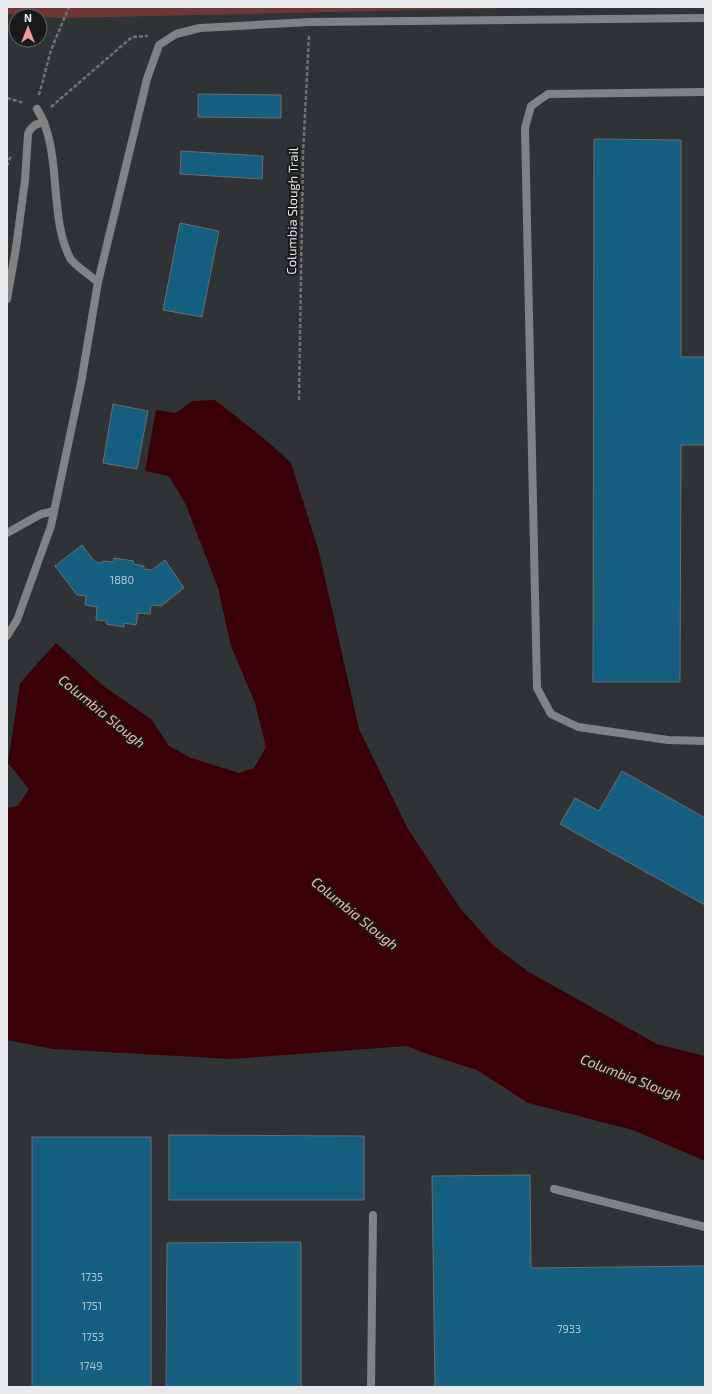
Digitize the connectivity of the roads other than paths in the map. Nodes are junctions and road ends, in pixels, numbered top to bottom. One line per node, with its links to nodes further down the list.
1 (705, 18): 5 (street)
2 (705, 92): 10 (street)
3 (37, 109): 4 (street)
4 (44, 122): 5 (street); 6 (street)
5 (98, 282): 7 (street)
6 (7, 299)
7 (54, 511): 8 (street); 9 (street)
8 (7, 533)
9 (7, 636)
10 (705, 741)
11 (554, 1189): 13 (street)
12 (373, 1215): 14 (street)
13 (705, 1226)
14 (371, 1387)

